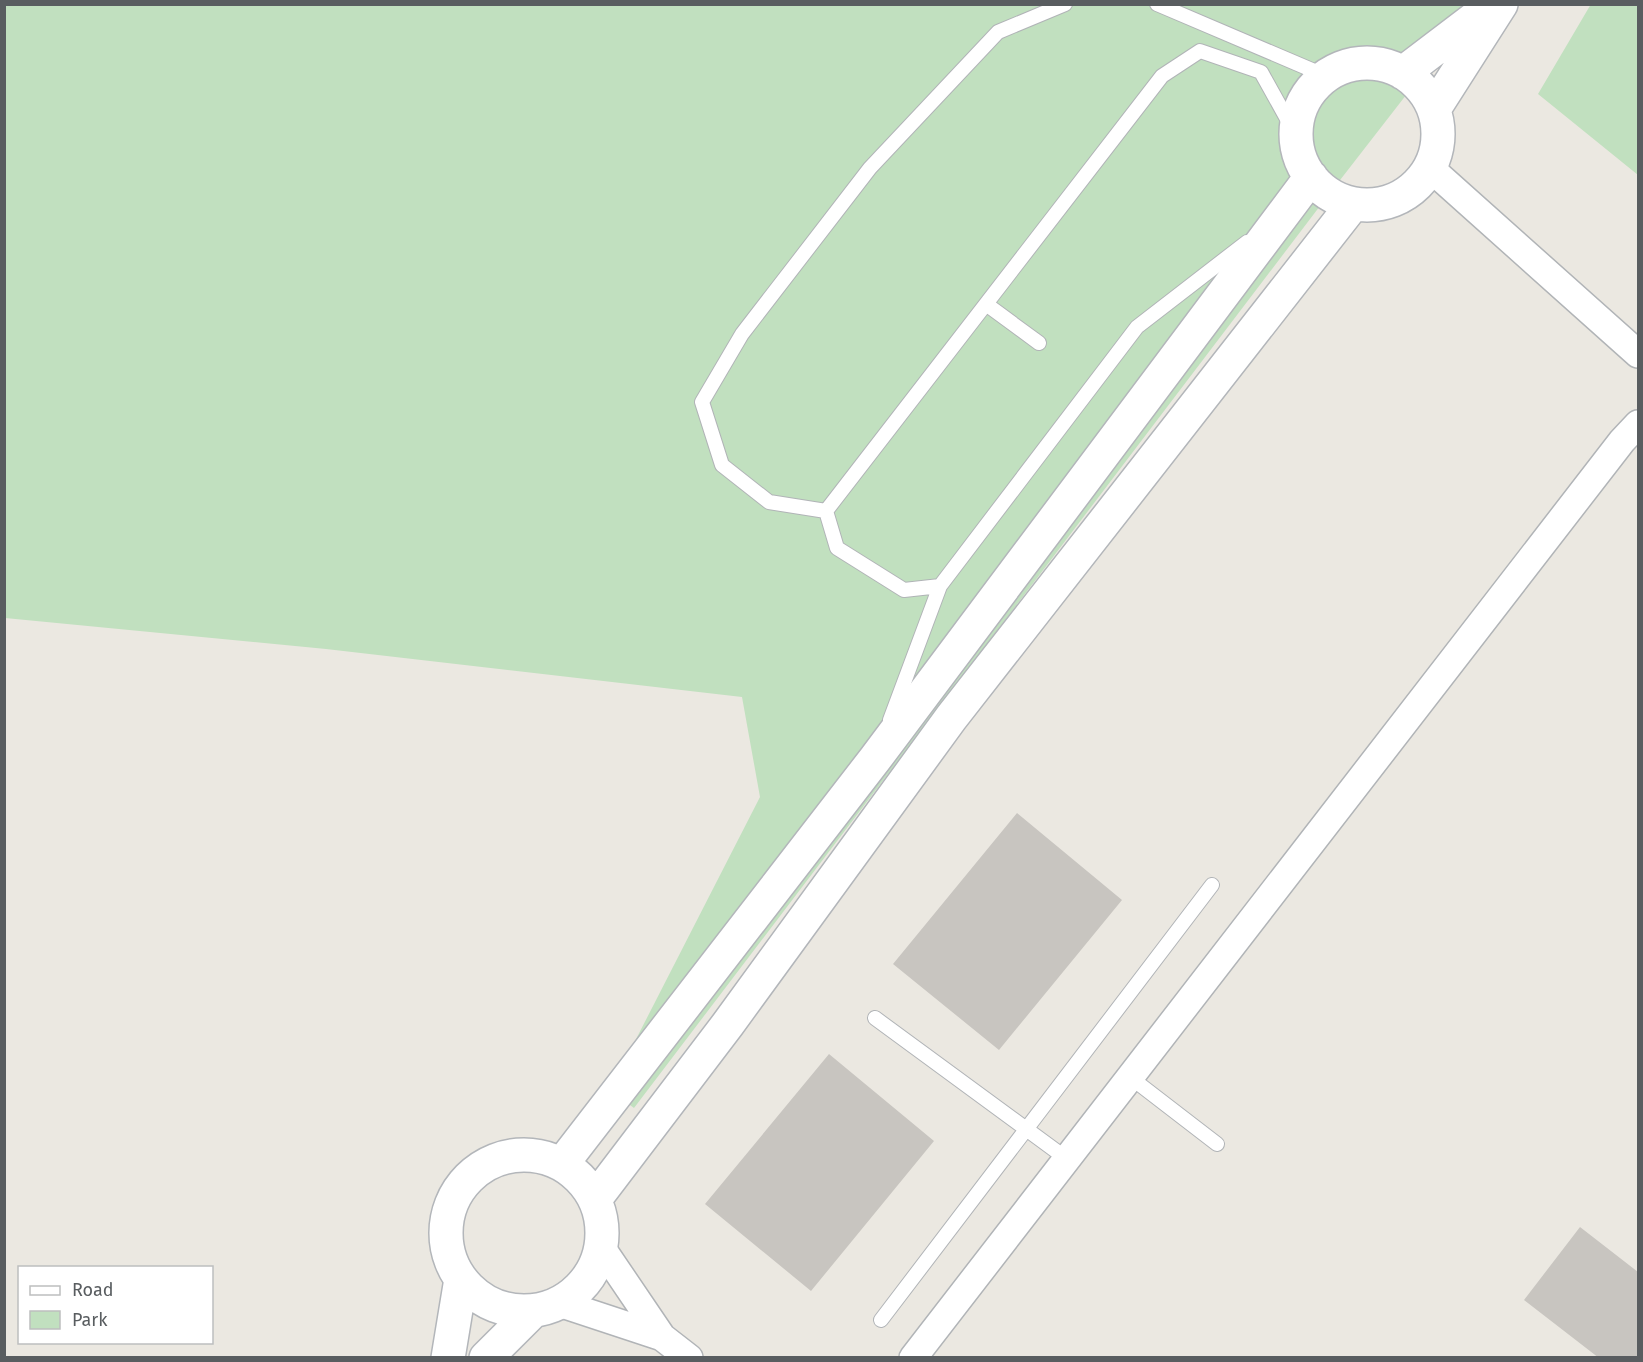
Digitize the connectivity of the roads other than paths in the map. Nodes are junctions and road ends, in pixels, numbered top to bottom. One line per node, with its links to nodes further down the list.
1 (1065, 4): 17 (lane)
2 (1157, 4): 6 (lane)
3 (1493, 4): 5 (street)
4 (1501, 4): 7 (street)
5 (1403, 73): 6 (street); 7 (street)
6 (1326, 76): 8 (street)
7 (1434, 109): 9 (street)
8 (1296, 135): 10 (street); 13 (lane)
9 (1430, 168): 11 (street); 15 (street)
10 (1311, 177): 11 (street); 12 (street)
11 (1353, 204): 27 (street)
12 (1282, 215): 18 (lane); 19 (street)
13 (986, 304): 14 (lane); 17 (lane)
14 (1039, 343)
15 (1638, 354)
16 (1638, 424): 22 (street)
17 (826, 511): 18 (lane)
18 (940, 586): 19 (lane)
19 (875, 759): 26 (street)
20 (1212, 885): 23 (lane)
21 (875, 1018): 23 (lane)
22 (1130, 1077): 24 (lane); 25 (street)
23 (1027, 1130): 25 (lane); 31 (lane)
24 (1217, 1144)
25 (1066, 1159): 36 (street)
26 (562, 1164): 27 (street); 29 (street)
27 (595, 1199): 28 (street)
28 (601, 1247): 30 (street); 32 (street)
29 (461, 1279): 30 (street); 33 (street)
30 (546, 1307): 32 (street); 34 (street)
31 (880, 1320)
32 (662, 1337): 35 (street)
33 (448, 1358)
34 (486, 1358)
35 (689, 1358)
36 (913, 1358)

